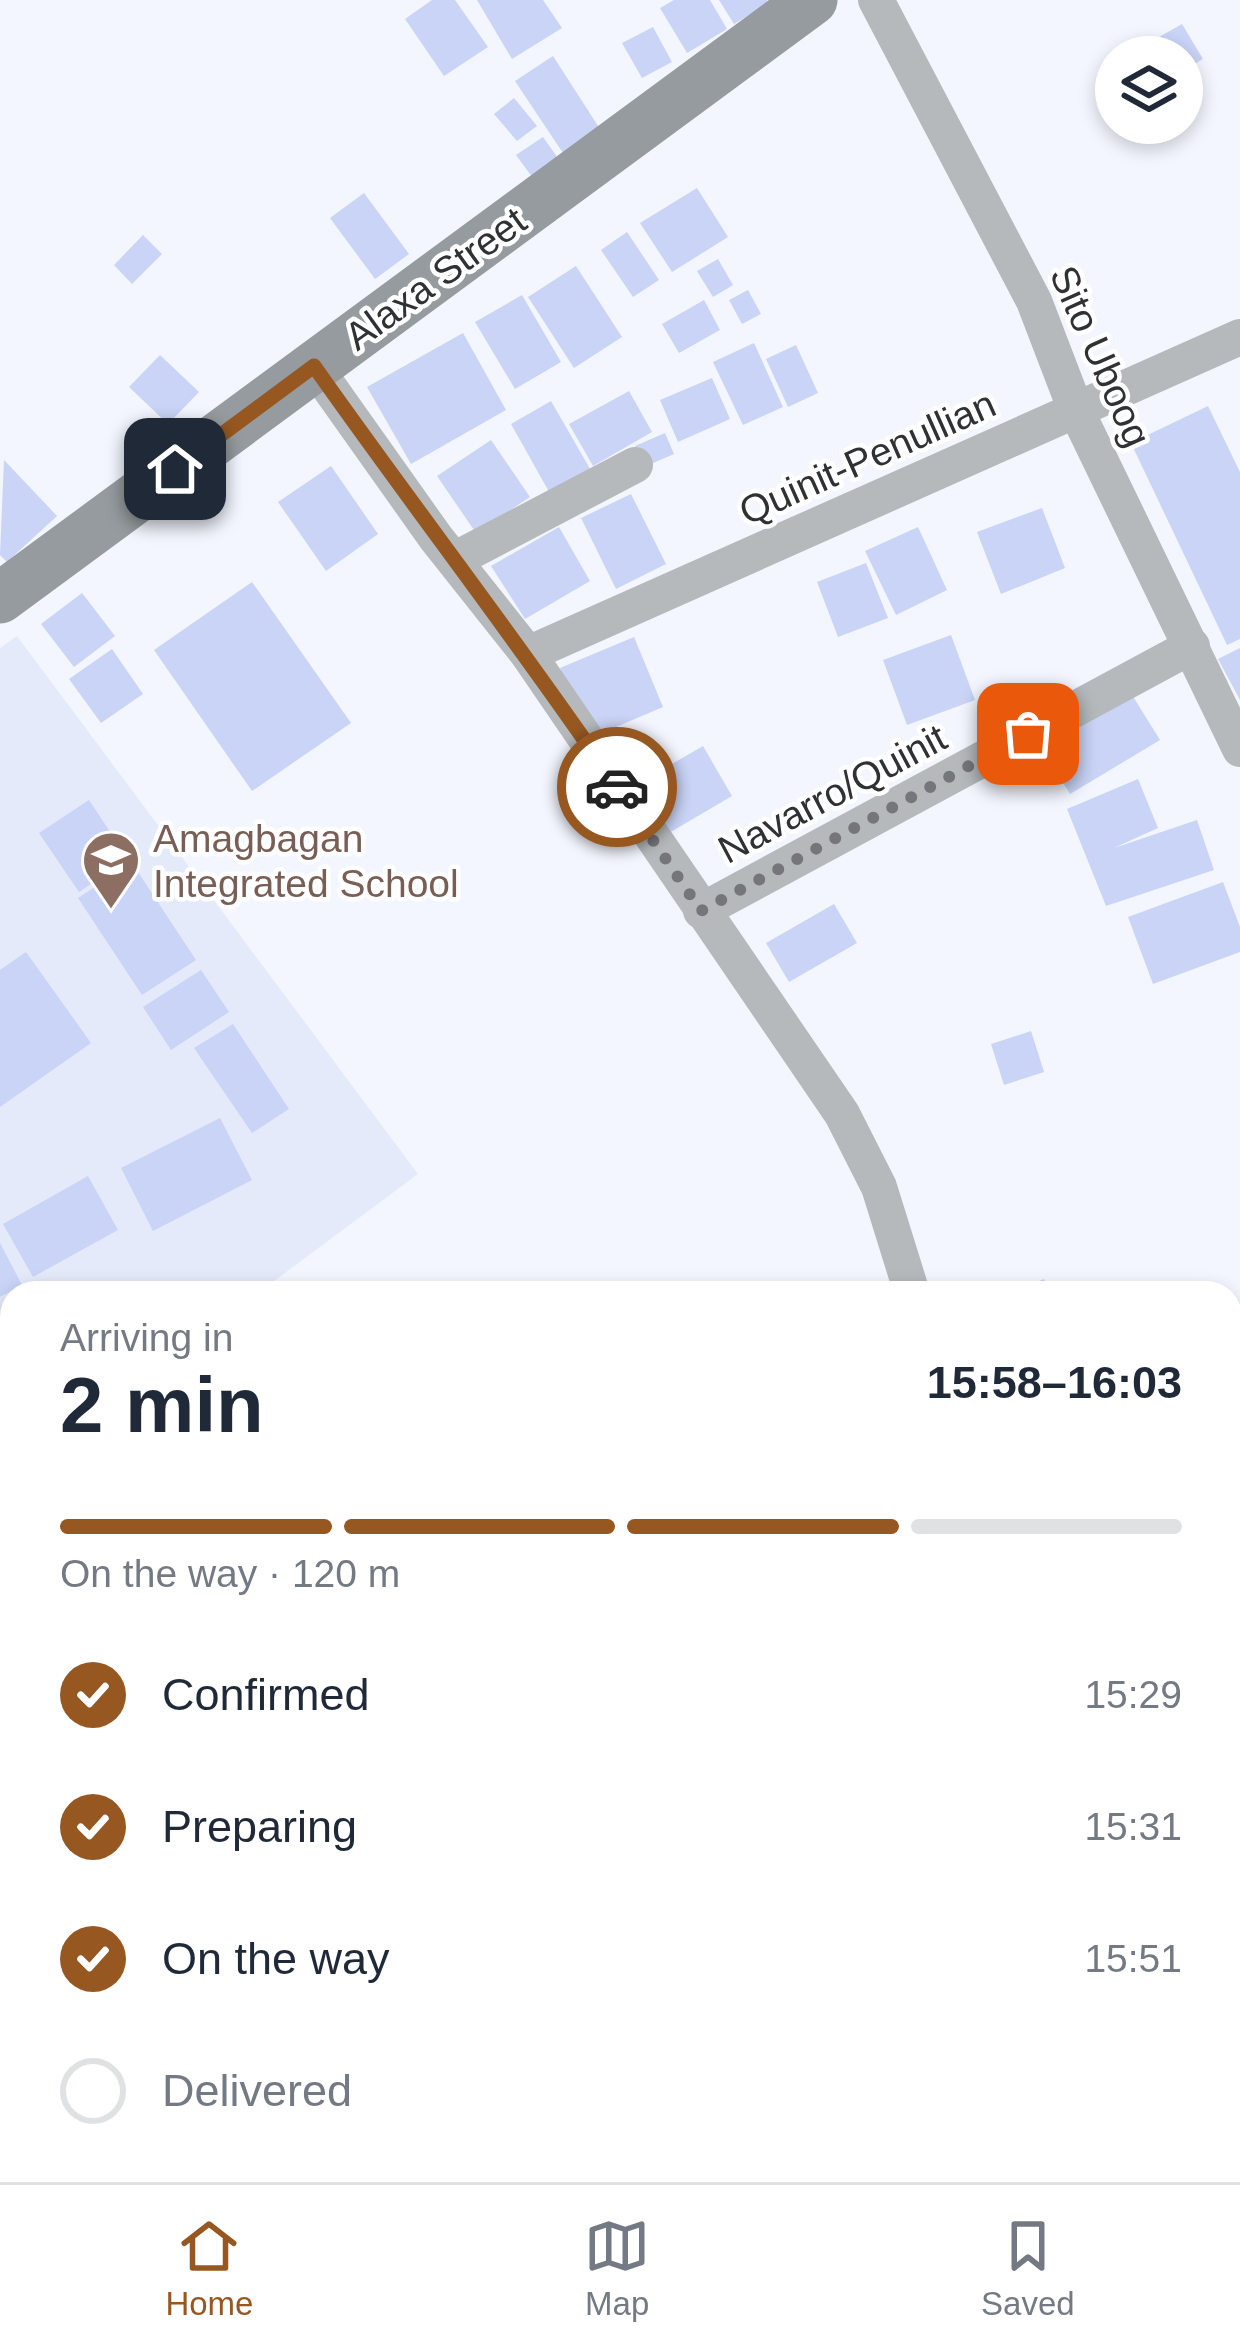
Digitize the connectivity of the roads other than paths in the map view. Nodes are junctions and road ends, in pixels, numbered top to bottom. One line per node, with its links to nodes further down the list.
1 (812, 0): 4 (street, Alaxa Street)
2 (876, 0): 5 (street, Sito Uboog)
3 (1240, 337): 5 (street, Quinit-Penullian)
4 (314, 366): 7 (street); 8 (street, Alaxa Street)
5 (1075, 409): 9 (street, Sito Uboog); 10 (street, Quinit-Penullian)
6 (635, 465): 7 (street)
7 (454, 560): 10 (street)
8 (0, 598)
9 (1192, 646): 11 (street, Sito Uboog); 12 (street, Navarro/Quinit)
10 (528, 654): 12 (street)
11 (1240, 749)
12 (701, 911): 13 (street)
13 (908, 1281)

